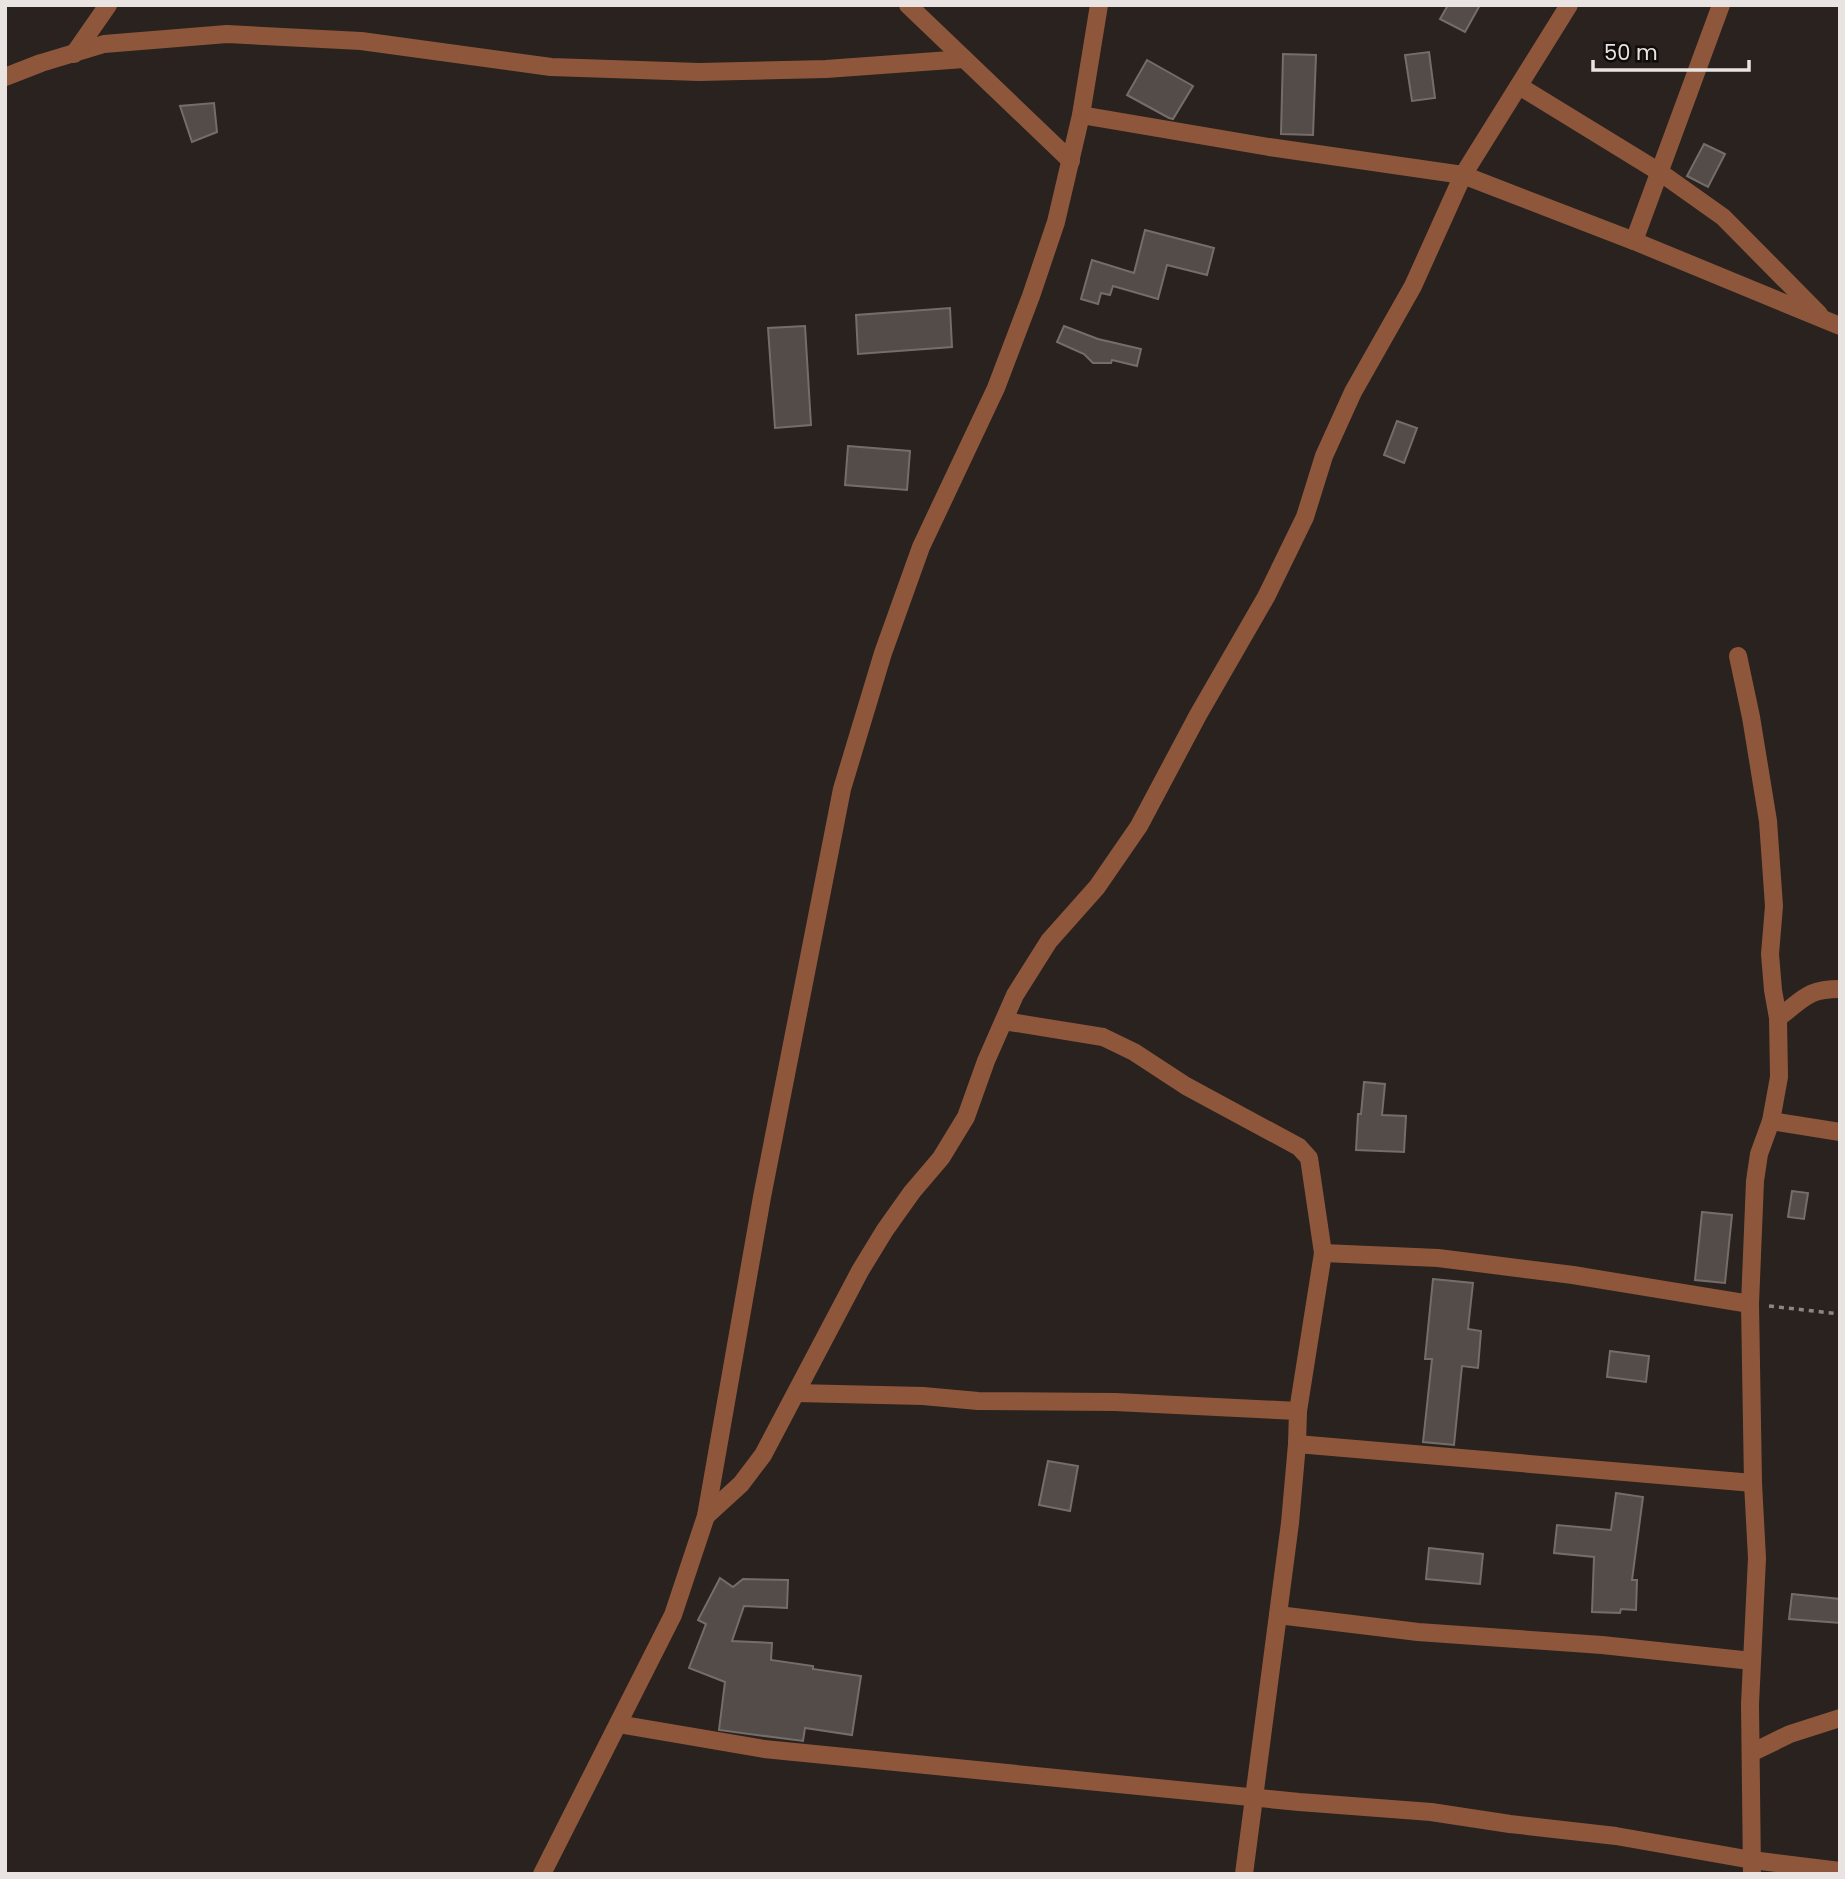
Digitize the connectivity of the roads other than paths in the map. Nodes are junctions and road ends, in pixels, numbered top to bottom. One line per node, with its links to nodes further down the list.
1 (108, 5): 6 (street)
2 (908, 5): 7 (street)
3 (1099, 5): 10 (street)
4 (1569, 5): 9 (street)
5 (1721, 5): 12 (street)
6 (74, 54): 7 (street); 8 (street)
7 (964, 59): 11 (street)
8 (5, 77)
9 (1519, 86): 12 (street); 13 (street)
10 (1081, 115): 11 (street); 13 (street)
11 (1071, 161): 28 (street)
12 (1661, 173): 14 (street); 15 (street)
13 (1463, 175): 14 (street); 19 (street)
14 (1634, 241): 15 (street)
15 (1832, 323)
16 (1738, 656): 18 (street)
17 (1840, 989): 18 (street)
18 (1778, 1017): 20 (street)
19 (1004, 1021): 22 (street); 24 (street)
20 (1771, 1121): 21 (street); 23 (street)
21 (1840, 1132)
22 (1323, 1253): 23 (street); 25 (street)
23 (1750, 1304): 27 (street)
24 (796, 1393): 25 (street); 28 (street)
25 (1298, 1411): 26 (street)
26 (1297, 1444): 27 (street); 29 (street)
27 (1754, 1483): 30 (street)
28 (706, 1516): 32 (street)
29 (1278, 1615): 30 (street); 34 (street)
30 (1752, 1661): 33 (street)
31 (1840, 1718): 33 (street)
32 (618, 1724): 34 (street); 37 (street)
33 (1751, 1753): 35 (street)
34 (1253, 1797): 35 (street); 38 (street)
35 (1752, 1867): 36 (street)
36 (1840, 1871)
37 (542, 1874)
38 (1244, 1874)

